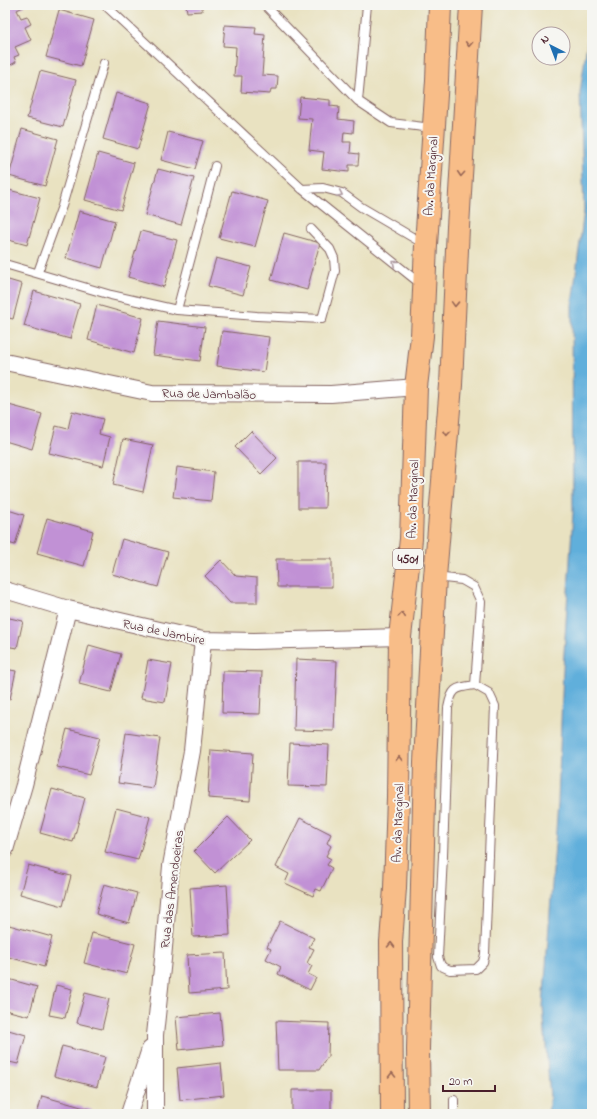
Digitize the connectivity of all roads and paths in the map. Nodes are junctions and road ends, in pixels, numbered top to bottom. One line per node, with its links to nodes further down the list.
1 (105, 5): 10 (lane)
2 (265, 5): 7 (lane)
3 (368, 5): 7 (lane)
4 (440, 5): 8 (main road, Av. da Marginal / 4501)
5 (471, 5): 19 (main road, Av. da Marginal / 4501, one-way to 19)
6 (104, 63): 14 (lane)
7 (358, 101): 8 (lane)
8 (433, 128): 12 (main road, Av. da Marginal / 4501)
9 (215, 166): 16 (lane)
10 (302, 189): 12 (lane, one-way to 12); 15 (lane, one-way to 10)
11 (311, 229): 16 (lane)
12 (426, 245): 15 (main road, Av. da Marginal / 4501)
13 (5, 264): 14 (lane)
14 (38, 272): 16 (lane)
15 (425, 288): 18 (main road, Av. da Marginal / 4501)
16 (177, 310)
17 (5, 362): 18 (street, Rua de Jambalão)
18 (416, 388): 22 (main road, Av. da Marginal / 4501, one-way to 18)
19 (435, 577): 24 (lane); 31 (main road, Av. da Marginal / 4501)
20 (5, 590): 21 (street, Rua de Jambire)
21 (68, 609): 23 (street, Rua de Jambire); 25 (street)
22 (400, 637): 23 (street, Rua de Jambire); 30 (main road, Av. da Marginal / 4501, one-way to 22)
23 (203, 640): 26 (street, Rua das Amendoeiras)
24 (476, 685): 24 (lane)
25 (5, 850)
26 (155, 1035): 28 (street); 29 (street, Rua das Amendoeiras)
27 (454, 1100): 32 (lane)
28 (129, 1114)
29 (156, 1114)
30 (392, 1114)
31 (419, 1114)
32 (454, 1114)

